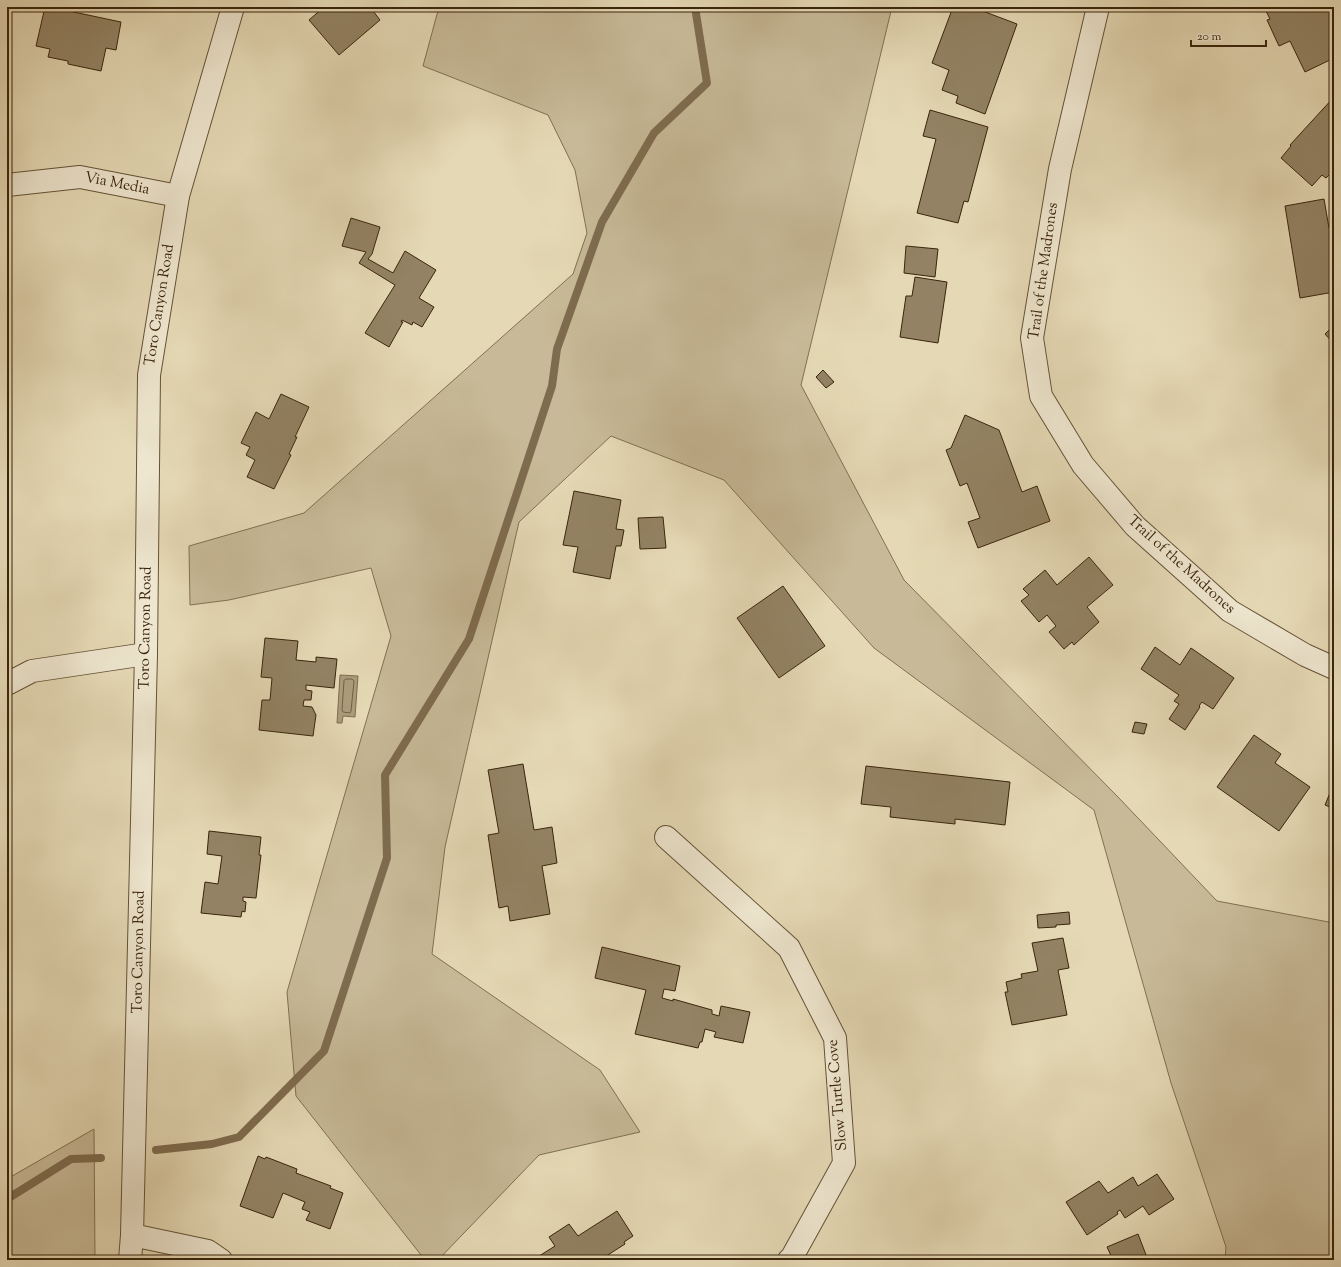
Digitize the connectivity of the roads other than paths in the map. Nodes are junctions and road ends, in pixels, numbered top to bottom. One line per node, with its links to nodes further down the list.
1 (233, 7): 4 (street, Toro Canyon Road)
2 (1098, 7): 6 (street, Trail of the Madrones)
3 (7, 185): 4 (street, Via Media)
4 (178, 196): 5 (street, Toro Canyon Road)
5 (146, 654): 7 (street); 9 (street, Toro Canyon Road)
6 (1334, 668)
7 (7, 684)
8 (666, 837): 12 (street, Slow Turtle Cove)
9 (132, 1235): 10 (street, Toro Canyon Road); 11 (street)
10 (130, 1260)
11 (221, 1260)
12 (789, 1260)

